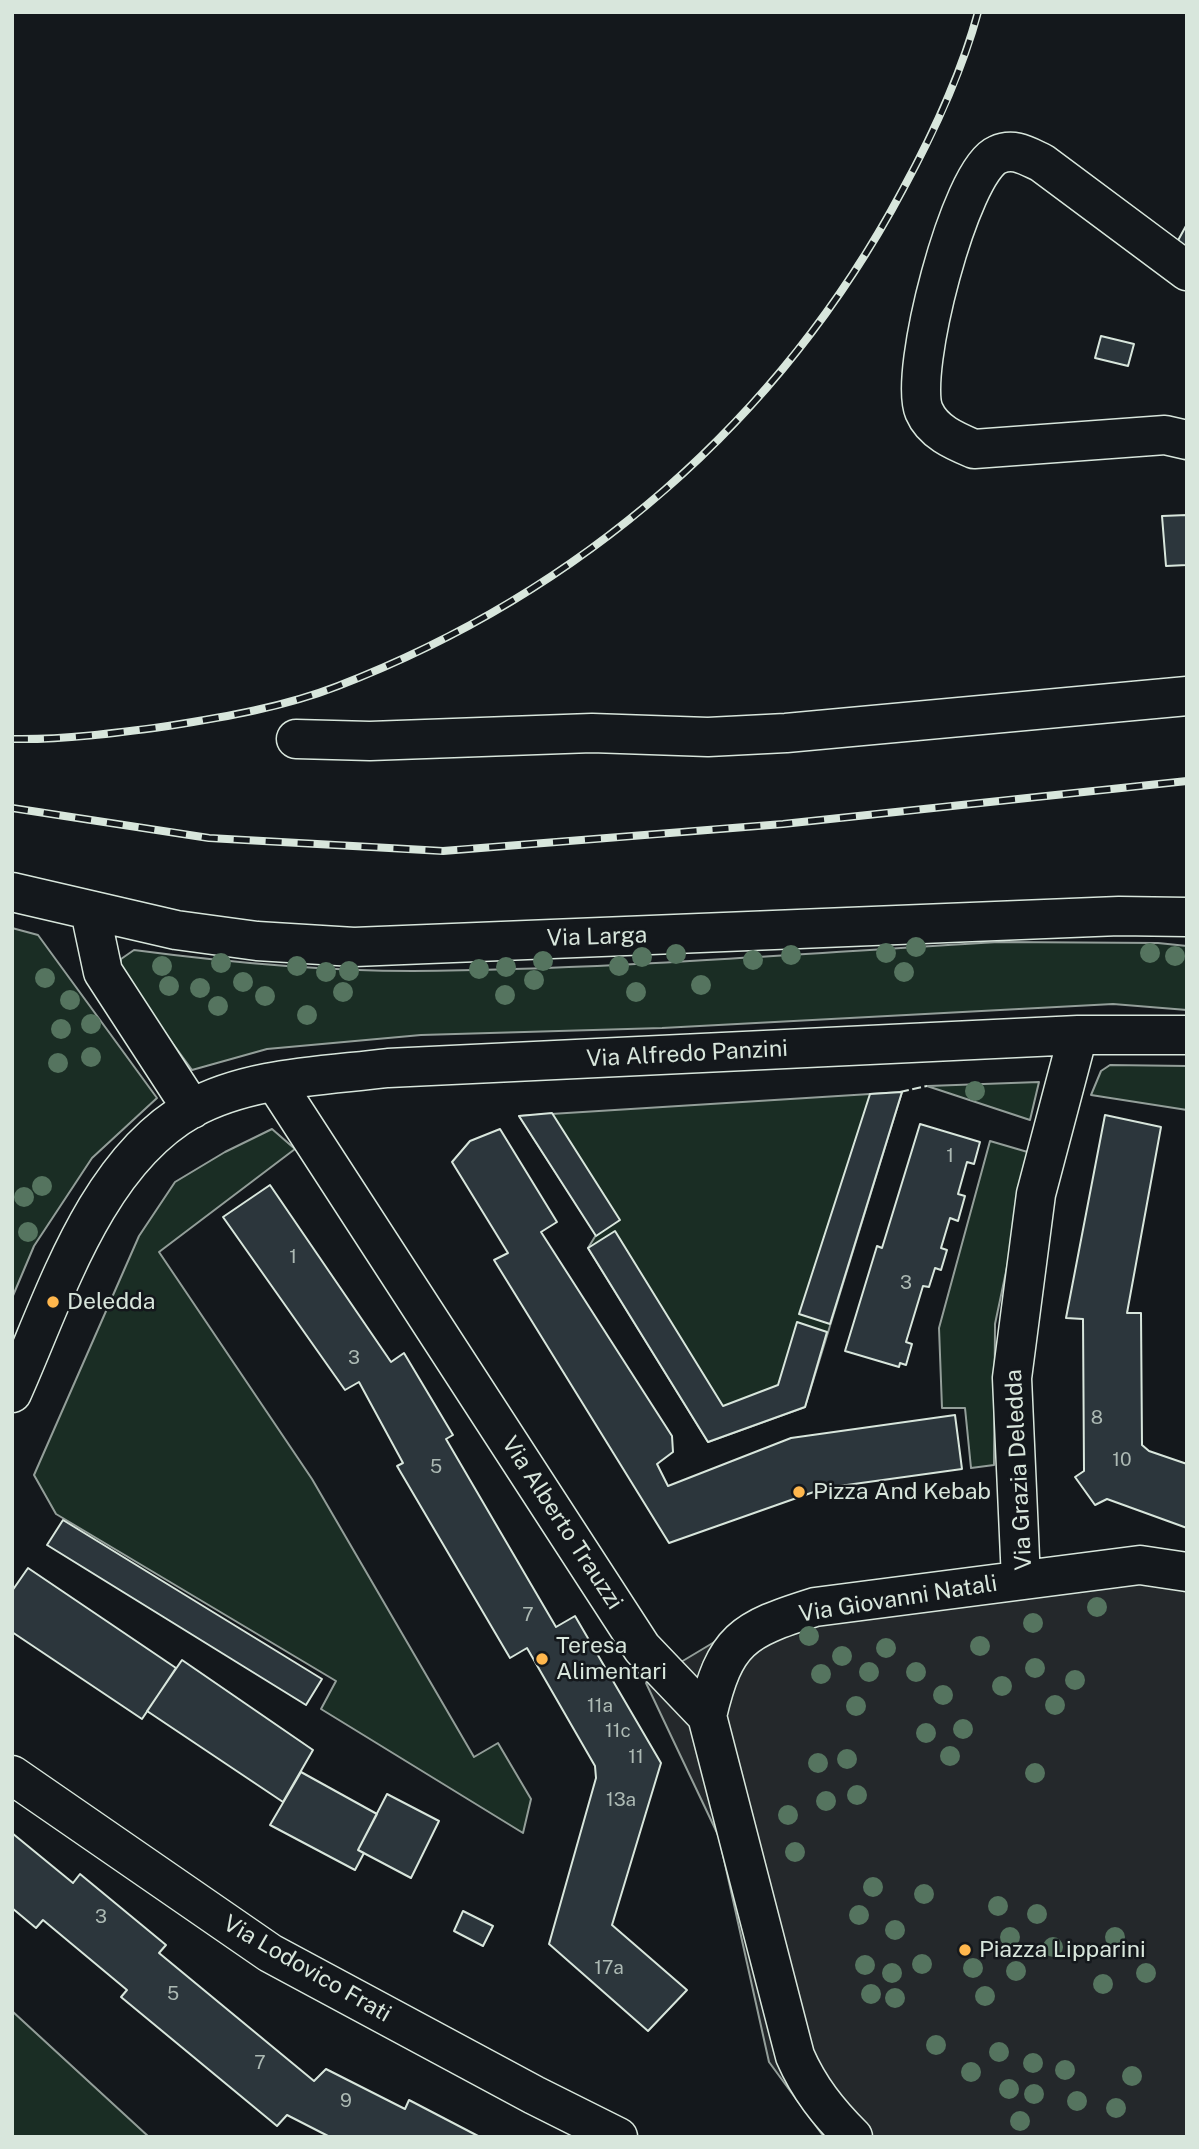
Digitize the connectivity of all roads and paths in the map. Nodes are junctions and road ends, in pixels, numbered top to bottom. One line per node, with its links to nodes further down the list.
1 (1187, 271): 2 (street)
2 (1187, 440)
3 (1187, 696): 4 (street)
4 (296, 739)
5 (12, 892): 6 (street, Via Larga)
6 (90, 911): 7 (street, Via Larga); 11 (street)
7 (1187, 917)
8 (1078, 1035): 9 (street, Via Alfredo Panzini); 10 (street, Via Alfredo Panzini); 14 (street, Via Grazia Deledda)
9 (1187, 1035)
10 (275, 1082): 11 (street, Via Alfredo Panzini); 15 (street, Via Alberto Trauzzi)
11 (192, 1109): 12 (street, Via Alfredo Panzini)
12 (12, 1393)
13 (1187, 1572): 14 (street, Via Grazia Deledda)
14 (1021, 1580): 15 (street, Via Giovanni Natali)
15 (707, 1716): 18 (street, Via Alberto Trauzzi)
16 (12, 1776): 17 (street, Via Lodovico Frati)
17 (618, 2137)
18 (853, 2137)

